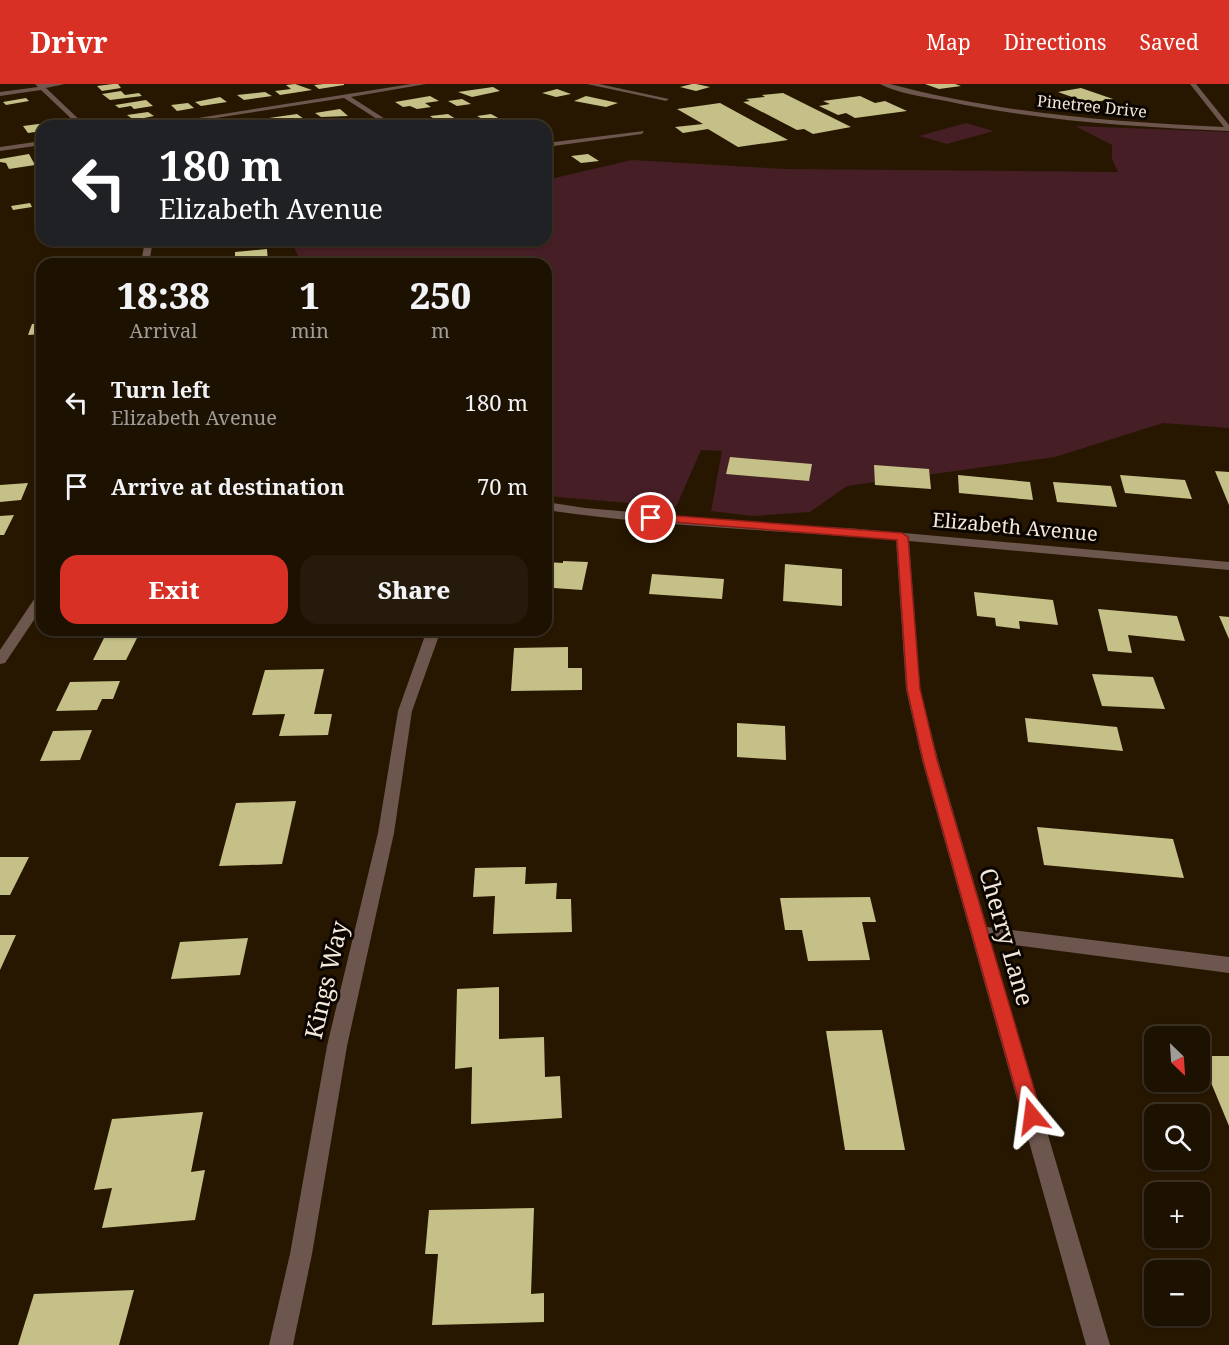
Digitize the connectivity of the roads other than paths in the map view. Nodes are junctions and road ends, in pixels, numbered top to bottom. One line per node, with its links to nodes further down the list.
1 (62, 84): 6 (street)
2 (423, 84): 8 (street)
3 (590, 84): 9 (street)
4 (883, 84): 13 (street, Pinetree Drive)
5 (1193, 84): 13 (street)
6 (41, 86): 7 (street); 10 (street)
7 (0, 94)
8 (345, 96): 11 (street); 12 (street)
9 (666, 99)
10 (77, 120)
11 (191, 120)
12 (383, 120)
13 (1229, 129)
14 (642, 132): 16 (street)
15 (36, 143): 17 (street)
16 (552, 145)
17 (0, 149)
18 (552, 507): 19 (street, Elizabeth Avenue)
19 (902, 537): 20 (street, Elizabeth Avenue); 24 (street, Cherry Lane)
20 (1229, 566)
21 (36, 607): 23 (street)
22 (432, 636): 26 (street, Kings Way)
23 (0, 660)
24 (980, 933): 25 (street); 27 (street, Cherry Lane)
25 (1229, 965)
26 (281, 1345)
27 (1098, 1345)

